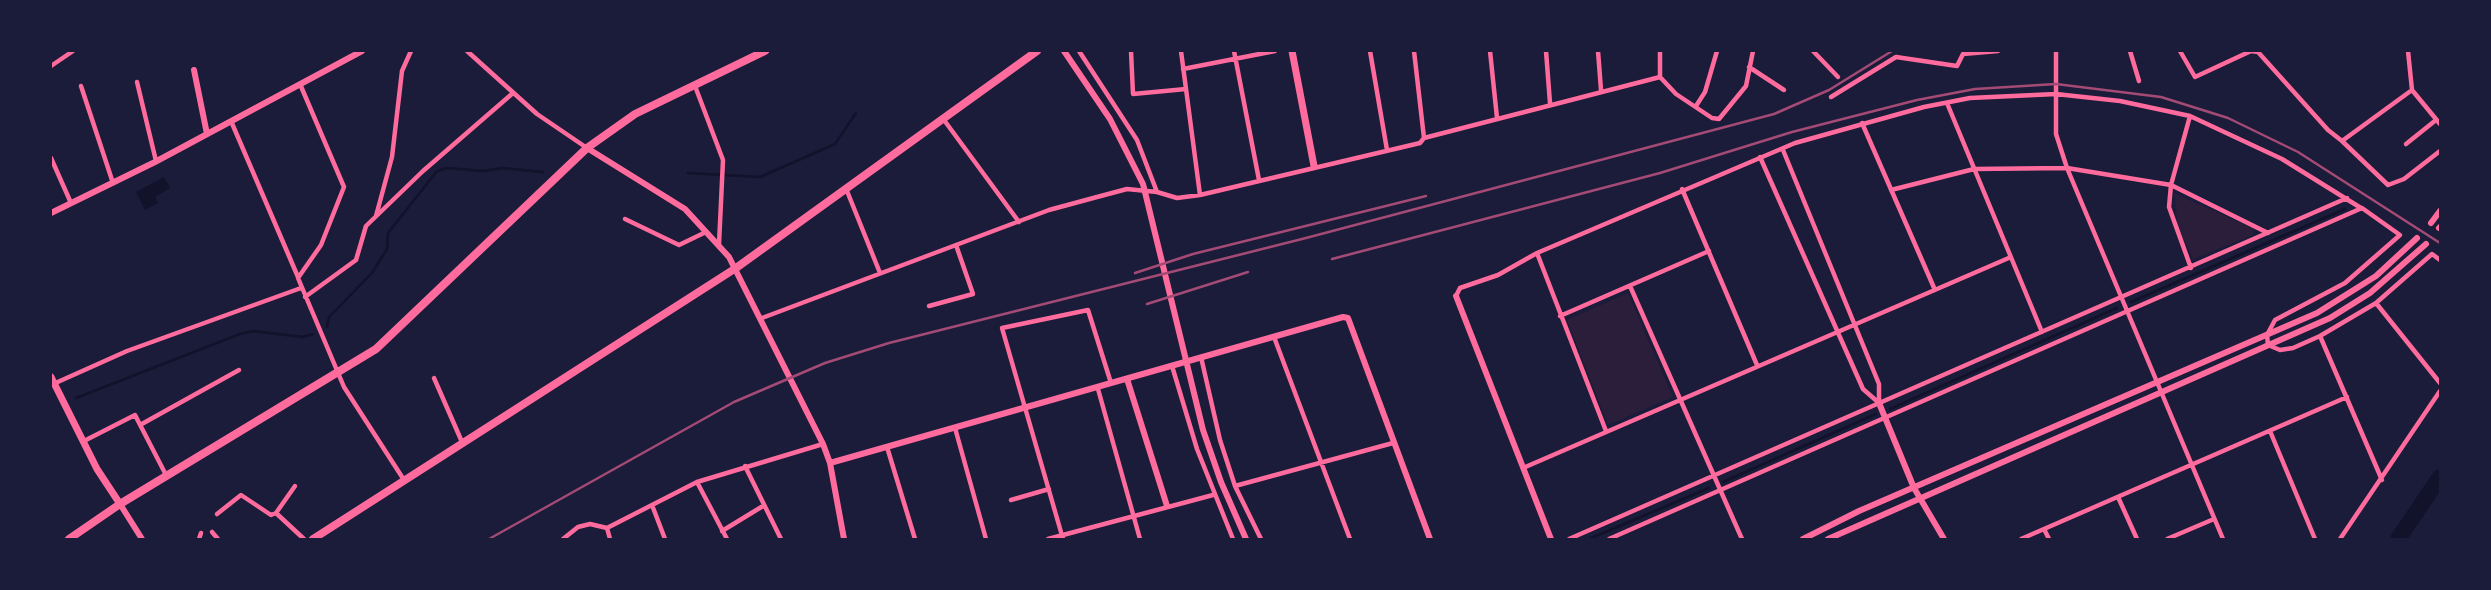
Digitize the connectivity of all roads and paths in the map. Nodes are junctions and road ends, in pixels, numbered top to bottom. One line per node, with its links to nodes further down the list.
1 (73, 51): 29 (street)
2 (362, 51): 37 (street)
3 (411, 51): 83 (street)
4 (467, 51): 44 (street)
5 (765, 51): 39 (highway)
6 (1037, 51): 52 (highway)
7 (1064, 51): 197 (street)
8 (1079, 51): 76 (street)
9 (1131, 51): 40 (street)
10 (1181, 51): 31 (street)
11 (1234, 51): 28 (street)
12 (1275, 51): 28 (street)
13 (1292, 51): 67 (main road)
14 (1370, 51): 62 (street)
15 (1414, 51): 57 (street)
16 (1490, 51): 51 (street)
17 (1546, 51): 47 (street)
18 (1598, 51): 41 (street)
19 (1660, 51): 33 (street)
20 (1717, 51): 49 (street)
21 (1754, 51): 30 (street)
22 (1813, 51): 34 (street)
23 (1998, 51): 46 (street)
24 (2056, 51): 45 (street)
25 (2130, 51): 36 (street)
26 (2180, 51): 58 (street)
27 (2408, 51): 43 (street)
28 (1235, 59): 31 (street); 70 (street)
29 (51, 65)
30 (1749, 67): 42 (street); 49 (street)
31 (1183, 69): 40 (street)
32 (194, 70): 56 (street)
33 (1660, 77): 41 (street); 49 (street)
34 (1838, 77)
35 (137, 82): 66 (street)
36 (2138, 82)
37 (300, 84): 53 (street); 100 (street)
38 (81, 86): 71 (street)
39 (694, 86): 60 (highway); 90 (street)
40 (1186, 89): 77 (street)
41 (1601, 90): 47 (street)
42 (1784, 90)
43 (2412, 90): 54 (street); 58 (street)
44 (513, 93): 60 (street); 83 (street)
45 (2056, 94): 48 (street); 50 (street); 68 (street)
46 (1831, 97)
47 (1550, 103): 51 (street)
48 (1947, 103): 55 (street); 69 (street)
49 (1696, 106)
50 (2190, 116): 72 (street); 78 (street)
51 (1497, 118): 57 (street)
52 (944, 120): 75 (highway); 85 (street)
53 (231, 121): 56 (street); 100 (street)
54 (2438, 122): 59 (street)
55 (1862, 123): 61 (street); 74 (street)
56 (207, 134): 66 (street)
57 (1424, 138): 62 (street)
58 (2342, 141): 63 (street)
59 (2406, 144)
60 (587, 148): 87 (street); 123 (highway)
61 (1783, 149): 64 (street); 112 (street)
62 (1387, 150): 67 (street)
63 (2440, 151)
64 (1760, 157): 73 (street); 114 (street)
65 (51, 158): 79 (street)
66 (156, 161): 71 (street)
67 (1314, 166): 70 (street)
68 (2067, 168): 69 (street); 72 (street); 105 (street)
69 (1974, 169): 74 (street); 95 (street)
70 (1259, 180): 77 (street)
71 (113, 183): 79 (street)
72 (2171, 186): 88 (street); 98 (street)
73 (1682, 189): 93 (street); 94 (street)
74 (1891, 190): 103 (street)
75 (847, 191): 97 (highway); 99 (street)
76 (1157, 192): 77 (street); 85 (street)
77 (1200, 195)
78 (2347, 198): 80 (street); 88 (street)
79 (71, 203): 82 (street)
80 (2362, 208): 109 (street); 115 (street)
81 (2440, 211): 86 (street)
82 (51, 213)
83 (376, 217): 106 (street)
84 (625, 219): 87 (street)
85 (1019, 222): 92 (street)
86 (2431, 223)
87 (707, 231): 90 (street)
88 (2269, 233): 98 (street)
89 (2417, 238): 115 (street)
90 (719, 244): 97 (street)
91 (2426, 244): 118 (street)
92 (956, 245): 99 (street); 108 (street)
93 (1709, 251): 101 (street); 120 (street)
94 (1537, 253): 104 (street); 110 (street)
95 (2011, 257): 103 (street); 113 (street)
96 (2440, 260): 107 (street)
97 (736, 268): 111 (street); 143 (highway)
98 (2191, 268): 105 (street)
99 (880, 273): 111 (street)
100 (298, 278): 102 (street)
101 (1630, 286): 110 (street); 134 (street)
102 (301, 288): 106 (street); 126 (street)
103 (1935, 290): 112 (street)
104 (1456, 296): 151 (street)
105 (2121, 297): 109 (street); 113 (street)
106 (305, 298): 123 (street)
107 (2376, 303): 117 (street); 128 (street)
108 (929, 306)
109 (2127, 311): 129 (street); 137 (street)
110 (1560, 316): 140 (street)
111 (762, 318): 145 (street)
112 (1856, 325): 114 (street); 135 (street)
113 (2042, 332): 135 (street)
114 (1837, 333): 120 (street); 135 (street)
115 (2267, 335): 118 (street); 129 (street)
116 (1274, 336): 119 (street); 144 (street); 148 (street)
117 (2320, 336): 118 (street); 133 (street)
118 (2268, 345): 132 (street)
119 (1201, 356): 121 (street); 158 (street)
120 (1757, 365): 134 (street)
121 (1172, 366): 125 (street); 162 (street)
122 (239, 370): 138 (street)
123 (339, 372): 152 (highway); 154 (street)
124 (434, 378): 143 (street)
125 (1127, 379): 127 (street); 169 (street)
126 (52, 382): 142 (main road)
127 (1111, 383): 130 (street); 136 (street)
128 (2440, 383)
129 (2157, 384): 132 (street); 159 (street)
130 (1098, 389): 136 (street); 172 (street)
131 (2440, 391): 155 (street)
132 (2161, 393): 150 (street); 164 (street)
133 (2347, 397): 141 (street); 155 (street)
134 (1680, 399): 140 (street); 153 (street)
135 (1879, 403): 137 (street); 153 (street)
136 (1026, 407): 139 (street); 160 (street)
137 (1885, 418): 159 (street); 161 (street)
138 (139, 425): 142 (street); 152 (street)
139 (955, 428): 146 (street); 193 (street)
140 (1606, 431): 151 (street)
141 (2270, 431): 150 (street); 213 (street)
142 (83, 441): 166 (main road)
143 (462, 443): 154 (highway)
144 (1393, 443): 148 (street); 200 (street)
145 (823, 444): 147 (street); 149 (street)
146 (887, 447): 147 (street); 192 (street)
147 (830, 463): 191 (street)
148 (1321, 463): 158 (street); 199 (street)
149 (745, 466): 156 (street); 168 (street)
150 (2192, 466): 163 (street); 173 (street)
151 (1522, 469): 201 (street)
152 (167, 477): 166 (highway)
153 (1714, 477): 161 (street); 202 (street)
154 (405, 481): 185 (highway)
155 (2382, 481): 176 (street)
156 (697, 482): 167 (street); 177 (street)
157 (295, 486): 170 (street)
158 (1235, 486): 198 (street)
159 (1914, 488): 164 (street); 205 (street)
160 (1049, 489): 165 (street); 179 (street)
161 (1721, 492): 203 (street); 204 (street)
162 (1213, 495): 169 (street); 196 (street)
163 (2118, 497): 175 (street); 210 (street)
164 (1920, 499): 206 (street); 207 (street)
165 (1010, 500)
166 (120, 504): 181 (highway); 182 (street)
167 (652, 505): 174 (street); 188 (street)
168 (763, 506): 177 (street); 180 (street)
169 (1167, 506): 172 (street)
170 (276, 513): 171 (street); 184 (street)
171 (217, 514)
172 (1133, 515): 179 (street); 195 (street)
173 (2214, 519): 211 (street); 212 (street)
174 (607, 528): 186 (street); 187 (street)
175 (2044, 529): 208 (street); 209 (street)
176 (2347, 530): 214 (street); 215 (street)
177 (722, 531): 189 (street)
178 (212, 532): 183 (street)
179 (1062, 537): 194 (street)
180 (780, 538): 190 (street)
181 (69, 539)
182 (142, 539)
183 (218, 539)
184 (304, 539)
185 (313, 539)
186 (563, 539)
187 (610, 539)
188 (665, 539)
189 (727, 539)
190 (773, 539)
191 (844, 539)
192 (915, 539)
193 (986, 539)
194 (1048, 539)
195 (1140, 539)
196 (1233, 539)
197 (1246, 539)
198 (1261, 539)
199 (1350, 539)
200 (1430, 539)
201 (1551, 539)
202 (1569, 539)
203 (1609, 539)
204 (1742, 539)
205 (1802, 539)
206 (1828, 539)
207 (1944, 539)
208 (2021, 539)
209 (2049, 539)
210 (2137, 539)
211 (2167, 539)
212 (2223, 539)
213 (2315, 539)
214 (2340, 539)
215 (2349, 539)

